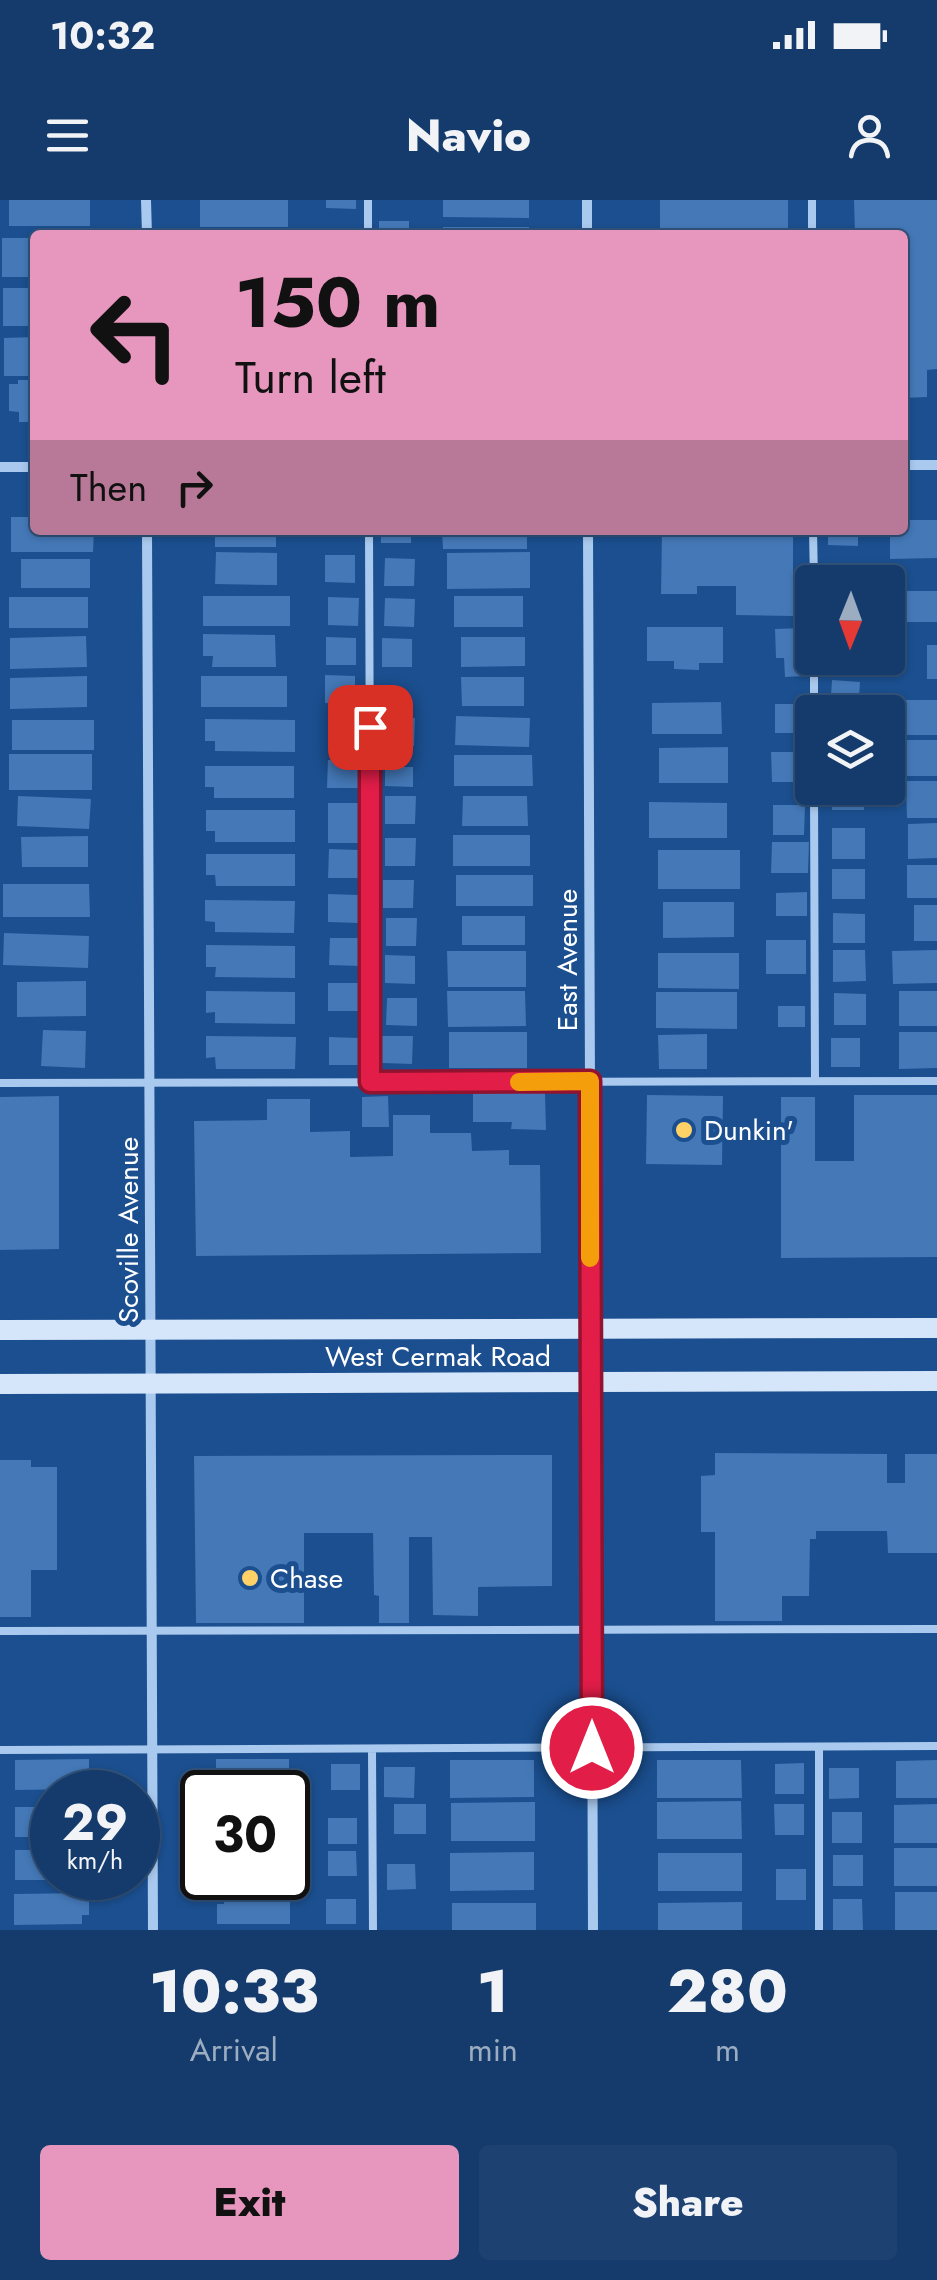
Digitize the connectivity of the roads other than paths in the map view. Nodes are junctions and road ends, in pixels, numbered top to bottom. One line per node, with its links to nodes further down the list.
1 (146, 200): 5 (street)
2 (368, 200): 6 (lane)
3 (586, 200): 7 (street)
4 (812, 200): 8 (lane)
5 (146, 230)
6 (368, 230)
7 (587, 230)
8 (812, 230)
9 (908, 465): 10 (street)
10 (937, 465)
11 (0, 467): 12 (street)
12 (30, 467)
13 (148, 535): 22 (street, Scoville Avenue)
14 (369, 535): 23 (lane)
15 (588, 535): 19 (street, East Avenue)
16 (814, 535): 17 (lane)
17 (814, 565)
18 (814, 805): 20 (lane)
19 (590, 1081): 20 (lane); 23 (lane); 26 (street, East Avenue)
20 (815, 1081): 21 (lane)
21 (937, 1081)
22 (150, 1082): 23 (lane); 24 (lane); 28 (street, Scoville Avenue)
23 (370, 1082)
24 (0, 1083)
25 (937, 1328): 26 (main road, West Cermak Road)
26 (590, 1329): 28 (main road, West Cermak Road); 30 (street, East Avenue)
27 (0, 1330): 28 (main road, West Cermak Road)
28 (151, 1330): 32 (street, Scoville Avenue)
29 (937, 1381): 30 (main road, West Cermak Road)
30 (591, 1383): 32 (main road, West Cermak Road); 36 (street, East Avenue)
31 (0, 1384): 32 (main road, West Cermak Road)
32 (151, 1384): 34 (street, Scoville Avenue)
33 (937, 1629): 36 (lane)
34 (152, 1630): 35 (lane); 36 (lane); 40 (street, Scoville Avenue)
35 (0, 1631)
36 (592, 1631): 39 (street, East Avenue)
37 (937, 1746): 38 (lane)
38 (819, 1747): 39 (lane); 46 (lane)
39 (592, 1748): 42 (lane); 45 (street, East Avenue)
40 (152, 1749): 41 (lane); 42 (lane); 43 (street, Scoville Avenue)
41 (0, 1750)
42 (372, 1750): 44 (lane)
43 (153, 1930)
44 (372, 1930)
45 (594, 1930)
46 (819, 1930)

